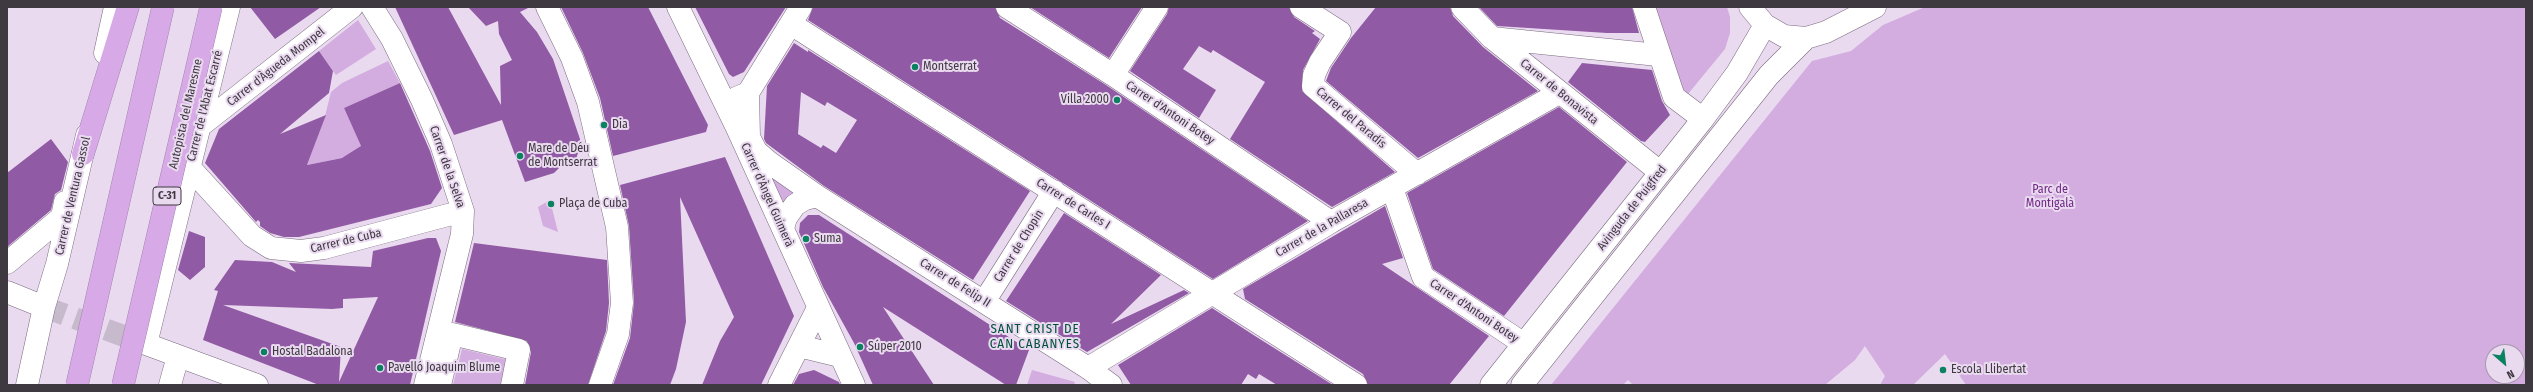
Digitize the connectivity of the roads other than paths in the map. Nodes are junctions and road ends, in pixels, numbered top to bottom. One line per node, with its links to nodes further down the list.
1 (115, 7): 29 (street, Carrer de Ventura Gassol)
2 (128, 7): 29 (highway)
3 (163, 7): 51 (highway, bridge)
4 (211, 7): 52 (highway, Autopista del Maresme / C-31, bridge)
5 (229, 7): 28 (street, Carrer de l'Abat Escarré)
6 (352, 7): 28 (street, Carrer d'Àgueda Mompel)
7 (372, 7): 36 (street, Carrer de la Selva)
8 (547, 7): 58 (street)
9 (678, 7): 24 (street, Carrer d'Àngel Guimerà)
10 (1007, 7): 23 (street, Carrer d'Antoni Botey)
11 (1157, 7): 23 (street)
12 (1301, 7): 32 (street, Carrer del Paradís)
13 (1462, 7): 20 (street, Carrer de Bonavista)
14 (1644, 7): 22 (street)
15 (1750, 7): 19 (street)
16 (1875, 7): 17 (street)
17 (1852, 14): 21 (street)
18 (796, 16): 25 (street); 34 (street, Carrer de Carles I)
19 (1765, 25): 21 (street); 27 (street, Avinguda de Puigfred)
20 (1492, 38): 22 (street); 26 (street, Carrer de Bonavista)
21 (1806, 38): 63 (street, Avinguda de Puigfred)
22 (1658, 55): 27 (street)
23 (1113, 75): 37 (street, Carrer d'Antoni Botey)
24 (719, 91): 25 (street); 38 (street, Carrer d'Àngel Guimerà)
25 (748, 93): 35 (street, Carrer de Felip II)
26 (1559, 93): 31 (street, Carrer de Bonavista); 32 (street, Carrer de la Pallaresa)
27 (1702, 119): 31 (street, Avinguda de Puigfred)
28 (200, 126): 30 (street, Carrer de l'Abat Escarré)
29 (78, 159): 39 (street); 43 (street, Carrer de Ventura Gassol)
30 (189, 167): 36 (street, Carrer de Cuba); 47 (street, Carrer de l'Abat Escarré)
31 (1660, 172): 45 (street, Avinguda de Puigfred)
32 (1417, 174): 33 (street, Carrer de la Pallaresa)
33 (1392, 188): 37 (street, Carrer de la Pallaresa); 45 (street, Carrer d'Antoni Botey)
34 (1054, 191): 41 (street, Carrer de Carles I); 42 (street, Carrer de Chopin)
35 (817, 196): 38 (street); 42 (street, Carrer de Felip II)
36 (463, 212): 55 (street, Carrer de la Selva)
37 (1331, 222): 41 (street, Carrer de la Pallaresa)
38 (783, 228): 44 (street, Carrer d'Àngel Guimerà)
39 (7, 263)
40 (7, 292): 43 (street)
41 (1210, 292): 49 (street, Carrer de la Pallaresa); 61 (street, Carrer de Carles I)
42 (984, 302): 49 (street, Carrer de Felip II)
43 (44, 307): 50 (street, Carrer de Ventura Gassol)
44 (818, 308): 46 (street); 48 (street, Carrer d'Àngel Guimerà)
45 (1524, 344): 62 (street, Avinguda de Puigfred)
46 (799, 346): 48 (street); 59 (street)
47 (178, 356): 53 (street); 54 (street)
48 (840, 356): 60 (street, Carrer d'Àngel Guimerà)
49 (1096, 378)
50 (27, 385)
51 (77, 385)
52 (123, 385)
53 (170, 385)
54 (257, 385)
55 (425, 385)
56 (440, 385): 57 (street)
57 (512, 385)
58 (600, 385)
59 (779, 385)
60 (854, 385)
61 (1356, 385)
62 (1492, 385)
63 (1522, 385)

